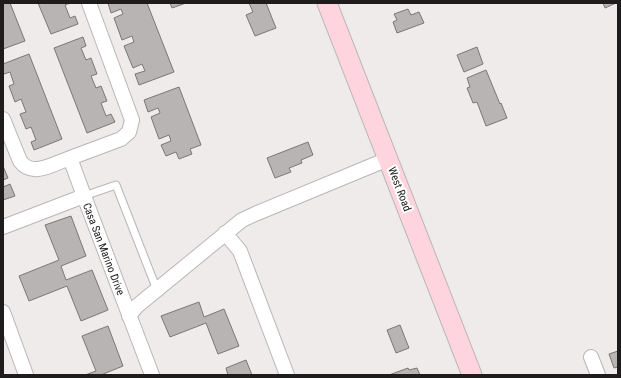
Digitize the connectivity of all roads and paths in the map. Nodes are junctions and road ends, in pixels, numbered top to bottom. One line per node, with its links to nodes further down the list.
1 (89, 3): 4 (street)
2 (328, 3): 5 (street, West Road)
3 (3, 119): 4 (street)
4 (70, 158): 6 (street)
5 (388, 159): 8 (street); 16 (street, West Road)
6 (84, 196): 7 (street, Casa San Marino Drive); 9 (lane); 11 (street, Casa San Marino Drive)
7 (3, 227)
8 (225, 233): 9 (street); 15 (street)
9 (157, 290): 11 (street)
10 (3, 312): 13 (street)
11 (129, 316): 14 (street, Casa San Marino Drive)
12 (591, 357): 17 (street)
13 (26, 375)
14 (152, 375)
15 (287, 375)
16 (472, 375)
17 (598, 375)

